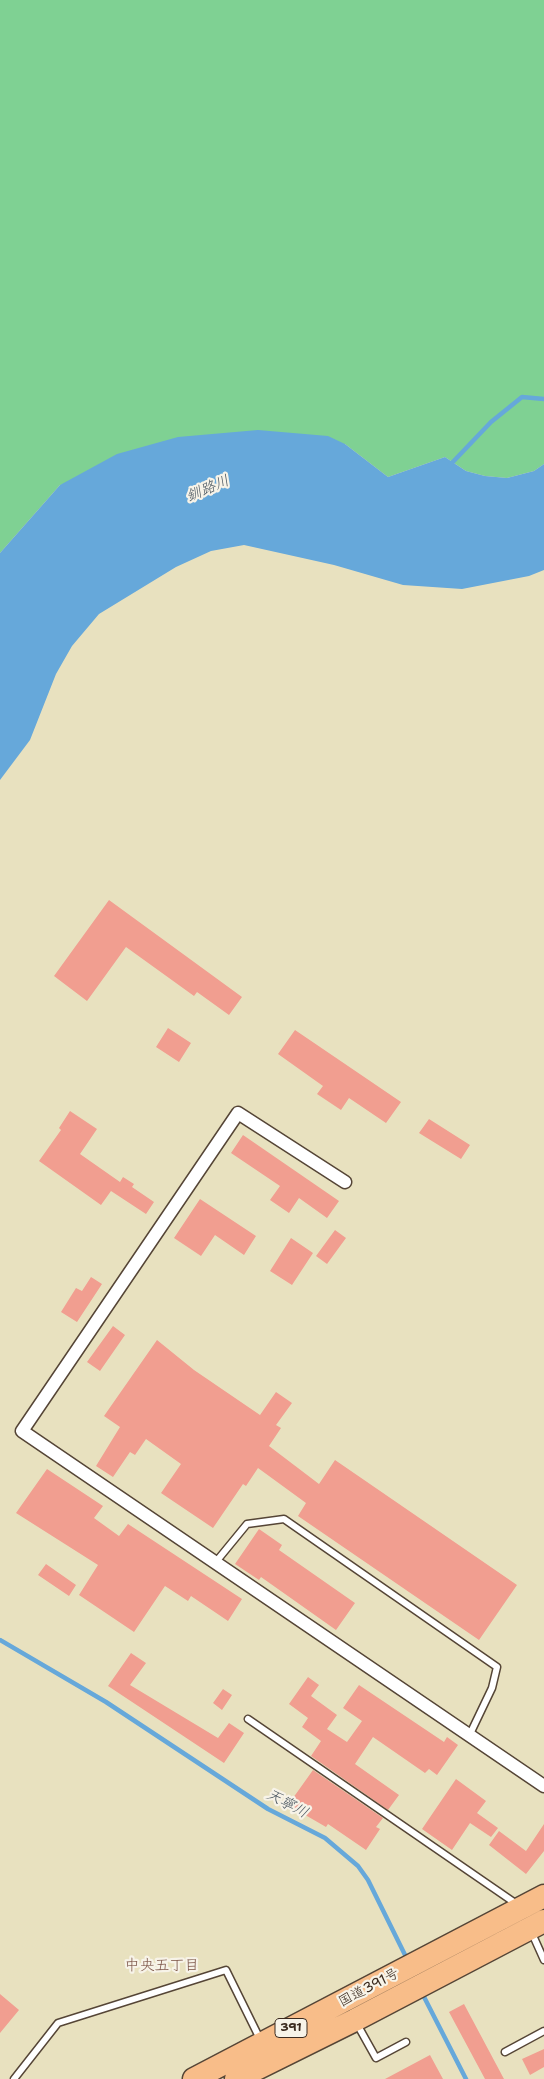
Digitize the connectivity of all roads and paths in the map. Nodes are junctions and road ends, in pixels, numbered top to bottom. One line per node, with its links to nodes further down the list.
1 (345, 1182): 2 (street)
2 (215, 1563): 4 (street); 4 (lane)
3 (248, 1719): 7 (lane)
4 (470, 1734): 5 (street)
5 (544, 1786)
6 (544, 1896): 7 (highway, 国道391号 / 391)
7 (529, 1919): 8 (lane); 9 (highway, 国道391号 / 391); 9 (highway, 国道391号 / 391)
8 (544, 1960)
9 (350, 2011): 11 (highway, 国道391号 / 391); 12 (lane); 14 (highway, 国道391号 / 391)
10 (544, 2031): 13 (lane)
11 (262, 2042): 14 (highway, 国道391号 / 391); 15 (lane)
12 (406, 2042)
13 (505, 2052)
14 (225, 2073): 16 (highway, 国道391号 / 391)
15 (14, 2079)
16 (194, 2079)

